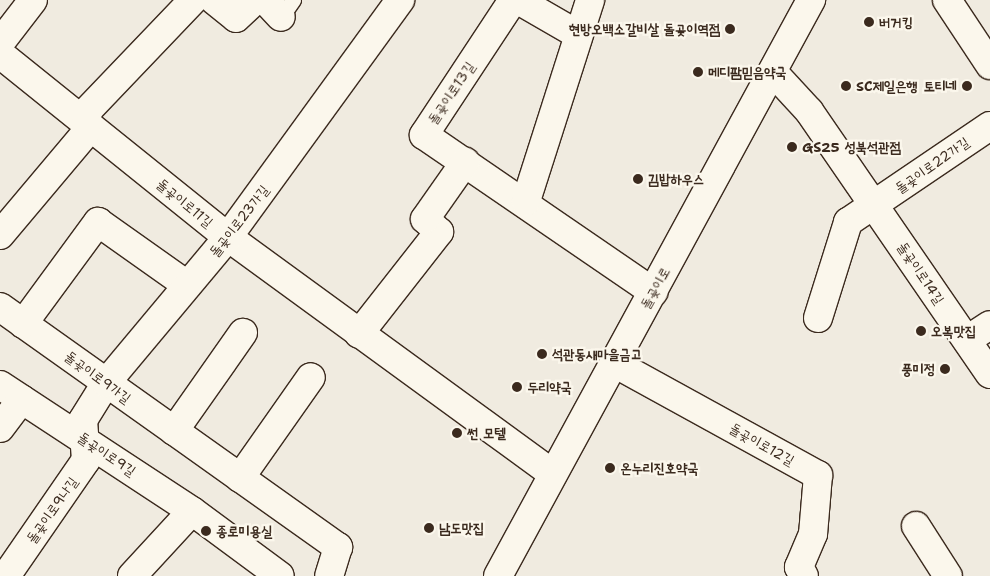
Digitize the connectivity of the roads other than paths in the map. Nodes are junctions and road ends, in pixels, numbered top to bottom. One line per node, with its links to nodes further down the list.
1 (33, 0): 12 (street)
2 (192, 0): 16 (street)
3 (214, 0): 4 (street)
4 (255, 0)
5 (400, 0): 22 (street, 돌곶이로23가길)
6 (514, 0): 18 (street, 돌곶이로13길)
7 (518, 0): 11 (street)
8 (590, 0): 11 (street)
9 (811, 0): 15 (street, 돌곶이로)
10 (947, 0): 14 (street)
11 (577, 34): 19 (street)
12 (0, 43)
13 (0, 54): 16 (street, 돌곶이로11길)
14 (990, 65)
15 (773, 72): 20 (street, 돌곶이로14길); 24 (street, 돌곶이로)
16 (86, 123): 21 (street); 22 (street, 돌곶이로11길)
17 (990, 126): 20 (street, 돌곶이로22가길)
18 (465, 162): 19 (street, 돌곶이로13길); 30 (street)
19 (526, 201): 24 (street, 돌곶이로13길)
20 (874, 205): 26 (street); 31 (street, 돌곶이로14길)
21 (0, 235)
22 (228, 237): 23 (street, 돌곶이로23가길); 30 (street, 돌곶이로11길)
23 (187, 284): 27 (street); 35 (street, 돌곶이로23가길)
24 (652, 292): 32 (street, 돌곶이로)
25 (0, 307): 27 (street, 돌곶이로9가길)
26 (818, 318)
27 (23, 324): 35 (street, 돌곶이로9가길)
28 (990, 325): 31 (street)
29 (243, 333): 38 (street)
30 (359, 334): 40 (street, 돌곶이로11길)
31 (967, 340): 33 (street, 돌곶이로14길)
32 (614, 363): 40 (street, 돌곶이로); 49 (street, 돌곶이로12길)
33 (990, 374)
34 (311, 377): 41 (street)
35 (106, 384): 38 (street, 돌곶이로9가길); 39 (street, 돌곶이로23가길)
36 (11, 392): 37 (street, 돌곶이로9길); 39 (street, 돌곶이로9길)
37 (0, 428)
38 (174, 431): 41 (street, 돌곶이로9가길)
39 (88, 440): 42 (street, 돌곶이로9길); 46 (street, 돌곶이로9나길)
40 (554, 474): 45 (street, 돌곶이로)
41 (240, 478): 48 (street, 돌곶이로9가길)
42 (192, 511): 44 (street, 돌곶이로9길); 47 (street)
43 (916, 526): 50 (street)
44 (261, 571)
45 (500, 575)
46 (6, 576)
47 (132, 576)
48 (329, 576)
49 (804, 576)
50 (948, 576)

